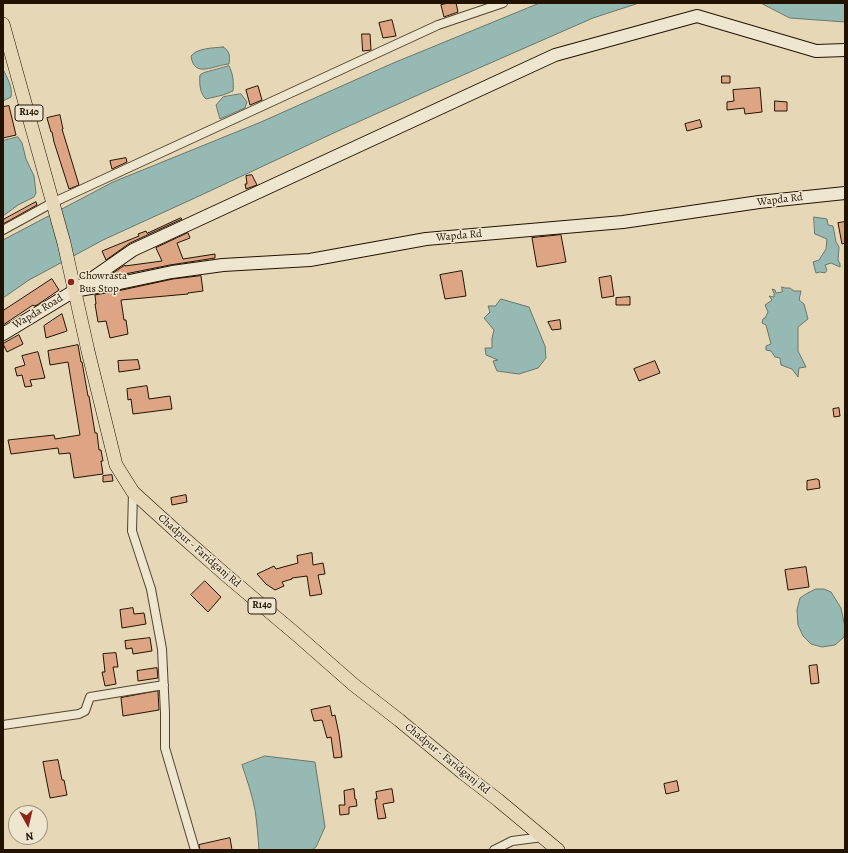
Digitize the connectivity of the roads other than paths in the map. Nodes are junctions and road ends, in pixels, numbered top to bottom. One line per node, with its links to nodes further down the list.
1 (503, 3): 5 (street)
2 (3, 24): 5 (main road, R140)
3 (845, 50): 7 (main road, Wapda Road)
4 (845, 193): 7 (main road, Wapda Rd)
5 (52, 203): 6 (street); 7 (main road, R140)
6 (3, 230)
7 (74, 291): 8 (main road, Wapda Road); 9 (main road, Chadpur - Faridganj Rd / R140)
8 (3, 334)
9 (133, 492): 10 (street); 12 (main road, Chadpur - Faridganj Rd / R140)
10 (164, 685): 11 (street); 13 (street)
11 (3, 725)
12 (543, 837): 14 (street); 15 (main road, Chadpur - Faridganj Rd / R140)
13 (195, 850)
14 (494, 850)
15 (558, 850)

